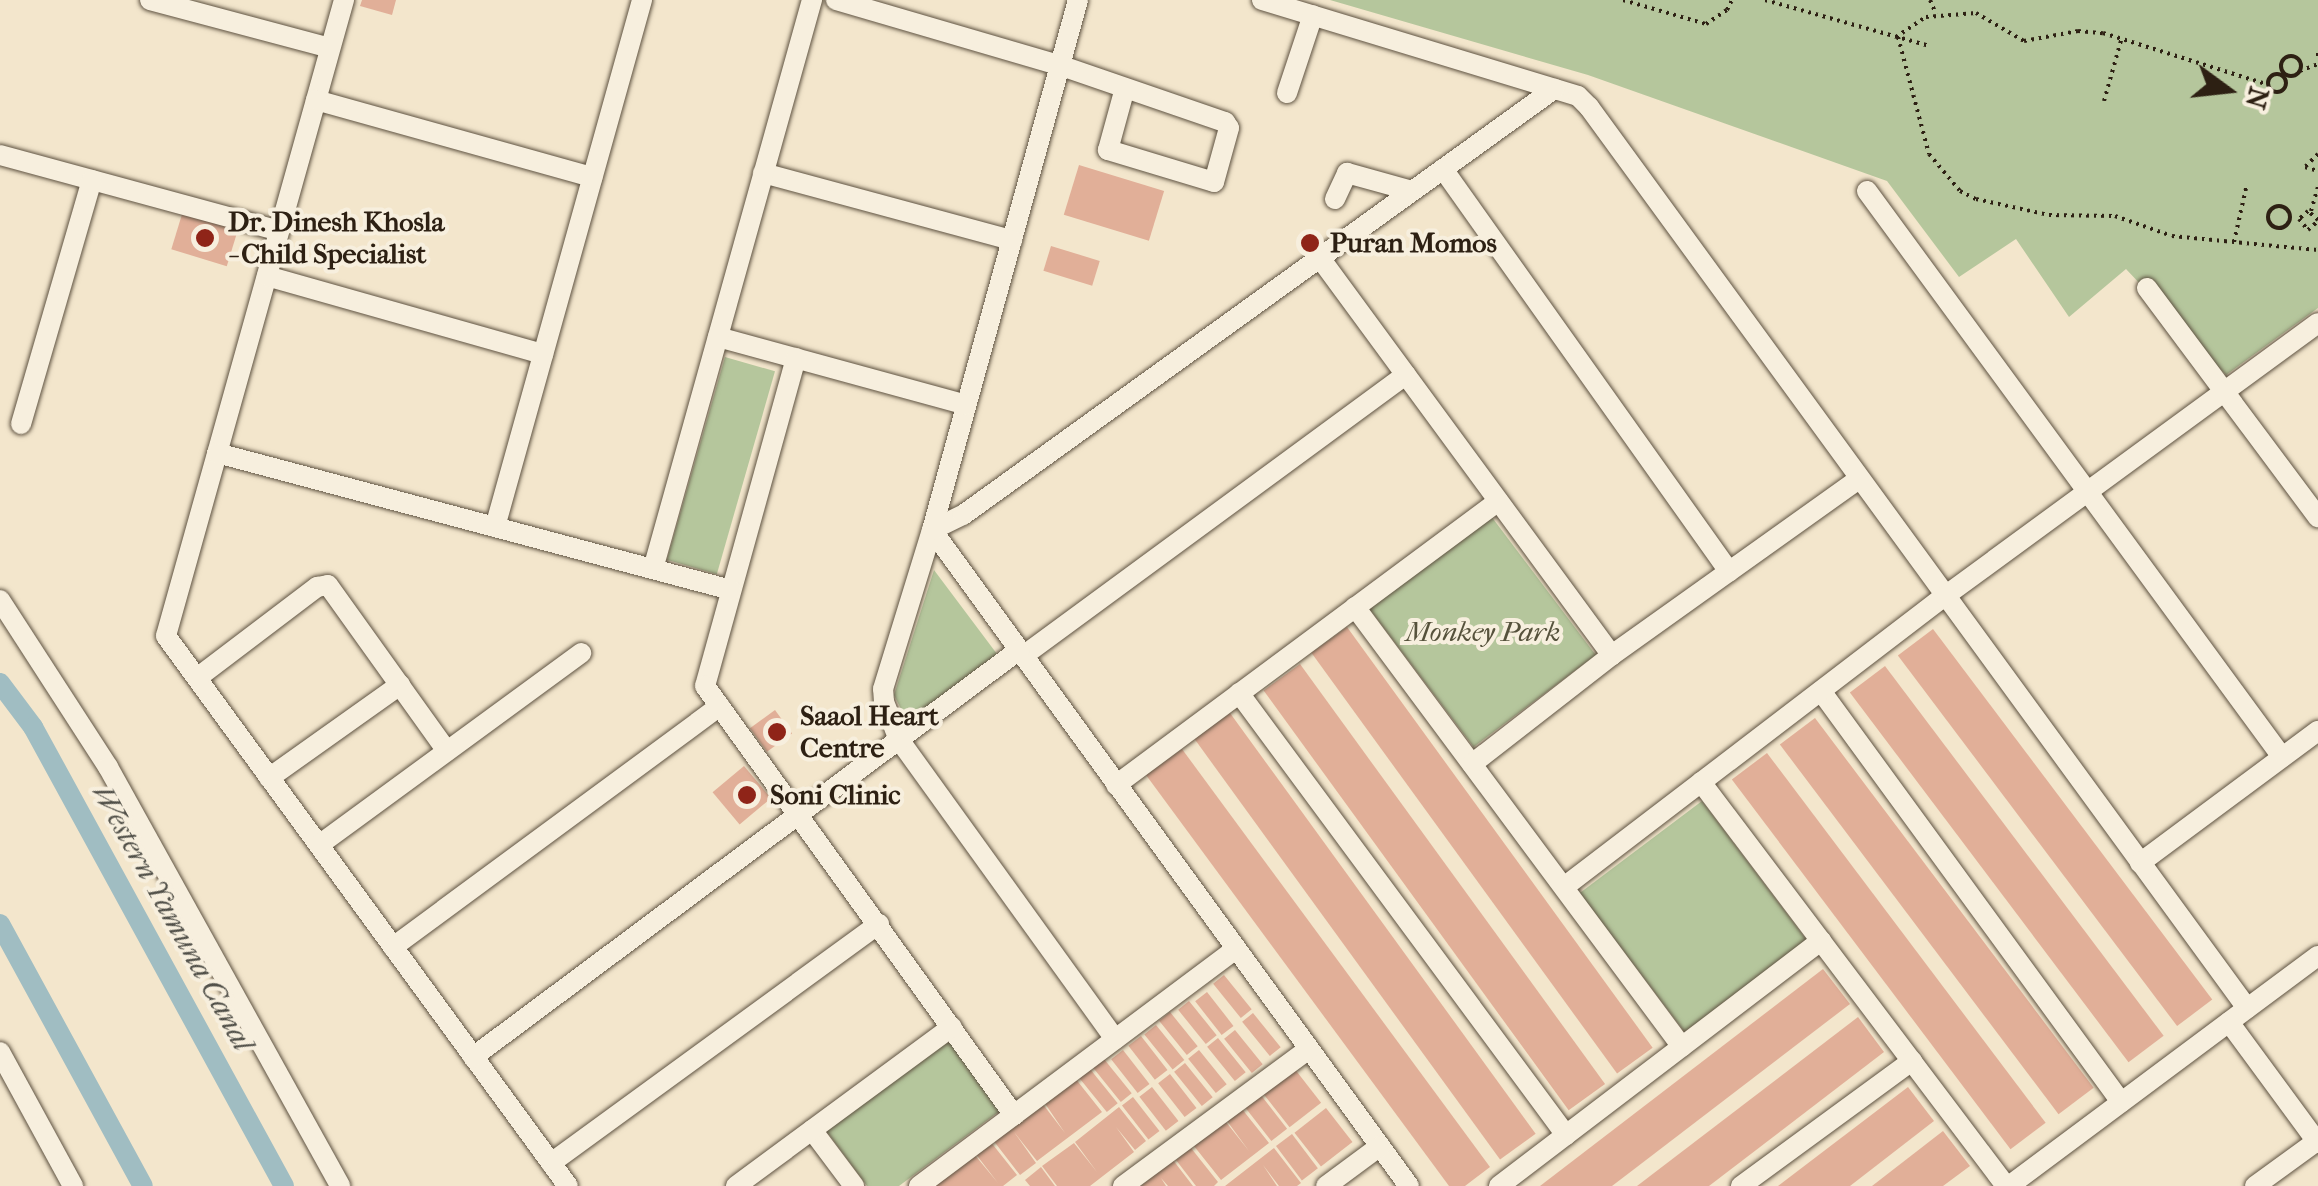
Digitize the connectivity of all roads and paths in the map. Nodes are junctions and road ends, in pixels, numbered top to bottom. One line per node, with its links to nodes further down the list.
1 (150, 0): 17 (street)
2 (344, 0): 17 (street)
3 (812, 0): 32 (street)
4 (836, 0): 19 (street)
5 (1078, 0): 19 (street)
6 (1262, 0): 12 (street)
7 (1623, 0): 8 (path)
8 (1732, 0)
9 (1765, 0): 14 (path)
10 (1930, 0): 13 (path)
11 (635, 2): 33 (street)
12 (1312, 16): 24 (street); 25 (street)
13 (1936, 16): 14 (path); 15 (path)
14 (1898, 37): 16 (path); 47 (path)
15 (2122, 37): 22 (path); 27 (path)
16 (1930, 46)
17 (330, 48): 26 (street)
18 (2318, 59): 20 (path)
19 (1059, 65): 23 (street); 46 (street)
20 (2300, 71): 21 (path); 21 (path)
21 (2284, 76): 22 (path); 22 (path)
22 (2268, 85)
23 (1125, 88): 23 (street)
24 (1554, 88): 30 (street); 61 (street)
25 (1287, 93)
26 (316, 100): 33 (street); 44 (street)
27 (2104, 101)
28 (0, 154): 34 (street)
29 (2318, 154): 31 (path)
30 (1442, 169): 37 (street); 68 (street)
31 (2318, 170)
32 (764, 173): 46 (street); 53 (street)
33 (592, 176): 54 (street)
34 (92, 180): 44 (street); 59 (street)
35 (2247, 184): 47 (path)
36 (2318, 187): 40 (path)
37 (1412, 191): 39 (street); 49 (street)
38 (1867, 191): 62 (street)
39 (1335, 199)
40 (2311, 211): 42 (path); 43 (path)
41 (2290, 218): 41 (path); 42 (path)
42 (2298, 219): 45 (path)
43 (2318, 221): 45 (path)
44 (279, 231): 50 (street)
45 (2316, 231)
46 (1012, 240): 58 (street)
47 (2234, 242): 48 (path)
48 (2318, 250)
49 (1320, 258): 56 (street); 66 (street)
50 (267, 276): 54 (street); 60 (street)
51 (2147, 288): 57 (street)
52 (2318, 324): 57 (street)
53 (718, 337): 55 (street); 67 (street)
54 (543, 354): 65 (street)
55 (796, 358): 58 (street); 69 (street)
56 (1406, 375): 63 (street); 74 (street)
57 (2224, 394): 62 (street); 64 (street)
58 (966, 406): 66 (street)
59 (22, 424)
60 (217, 453): 65 (street); 76 (street)
61 (1859, 479): 68 (street); 70 (street)
62 (2088, 492): 70 (street); 84 (street)
63 (1498, 500): 72 (street); 75 (street)
64 (2318, 517)
65 (495, 527): 67 (street)
66 (932, 530): 74 (street); 82 (street)
67 (653, 570): 69 (street)
68 (1729, 572): 75 (street)
69 (731, 590): 80 (street)
70 (1945, 596): 78 (street); 91 (street)
71 (0, 600): 116 (street)
72 (1356, 607): 79 (street); 85 (street)
73 (581, 653): 83 (street)
74 (1021, 653): 82 (street); 88 (street)
75 (1612, 656): 85 (street)
76 (197, 678): 77 (street); 86 (street)
77 (400, 684): 83 (street); 86 (street)
78 (1821, 691): 87 (street); 107 (street)
79 (1240, 693): 88 (street); 111 (street)
80 (720, 706): 89 (street); 95 (street)
81 (2318, 731): 84 (street)
82 (898, 740): 89 (street); 101 (street)
83 (447, 751): 90 (street)
84 (2282, 758): 91 (street)
85 (1472, 764): 92 (street)
86 (270, 778): 90 (street)
87 (1701, 782): 92 (street); 94 (street)
88 (1116, 785): 96 (street)
89 (800, 813): 93 (street); 105 (street)
90 (318, 845): 95 (street)
91 (2140, 863): 98 (street)
92 (1564, 887): 102 (street)
93 (879, 924): 100 (street); 114 (street)
94 (1821, 941): 102 (street); 106 (street)
95 (393, 947): 105 (street)
96 (1236, 950): 101 (street); 103 (street)
97 (2318, 956): 98 (street)
98 (2247, 1008): 99 (street)
99 (2229, 1022): 107 (street); 108 (street)
100 (952, 1027): 109 (street); 110 (street)
101 (1115, 1039): 109 (street)
102 (1682, 1047): 111 (street)
103 (1309, 1049): 113 (street); 121 (street)
104 (0, 1052): 115 (street)
105 (473, 1057): 114 (street)
106 (1912, 1061): 125 (street); 126 (street)
107 (2122, 1102): 126 (street)
108 (2310, 1114): 112 (street)
109 (1014, 1115): 120 (street)
110 (812, 1130): 118 (street); 119 (street)
111 (1566, 1136): 124 (street)
112 (2317, 1142): 127 (street)
113 (1380, 1146): 122 (street); 123 (street)
114 (551, 1163): 117 (street)
115 (73, 1186)
116 (340, 1186)
117 (568, 1186)
118 (736, 1186)
119 (854, 1186)
120 (918, 1186)
121 (1124, 1186)
122 (1326, 1186)
123 (1410, 1186)
124 (1499, 1186)
125 (1741, 1186)
126 (2007, 1186)
127 (2255, 1186)

